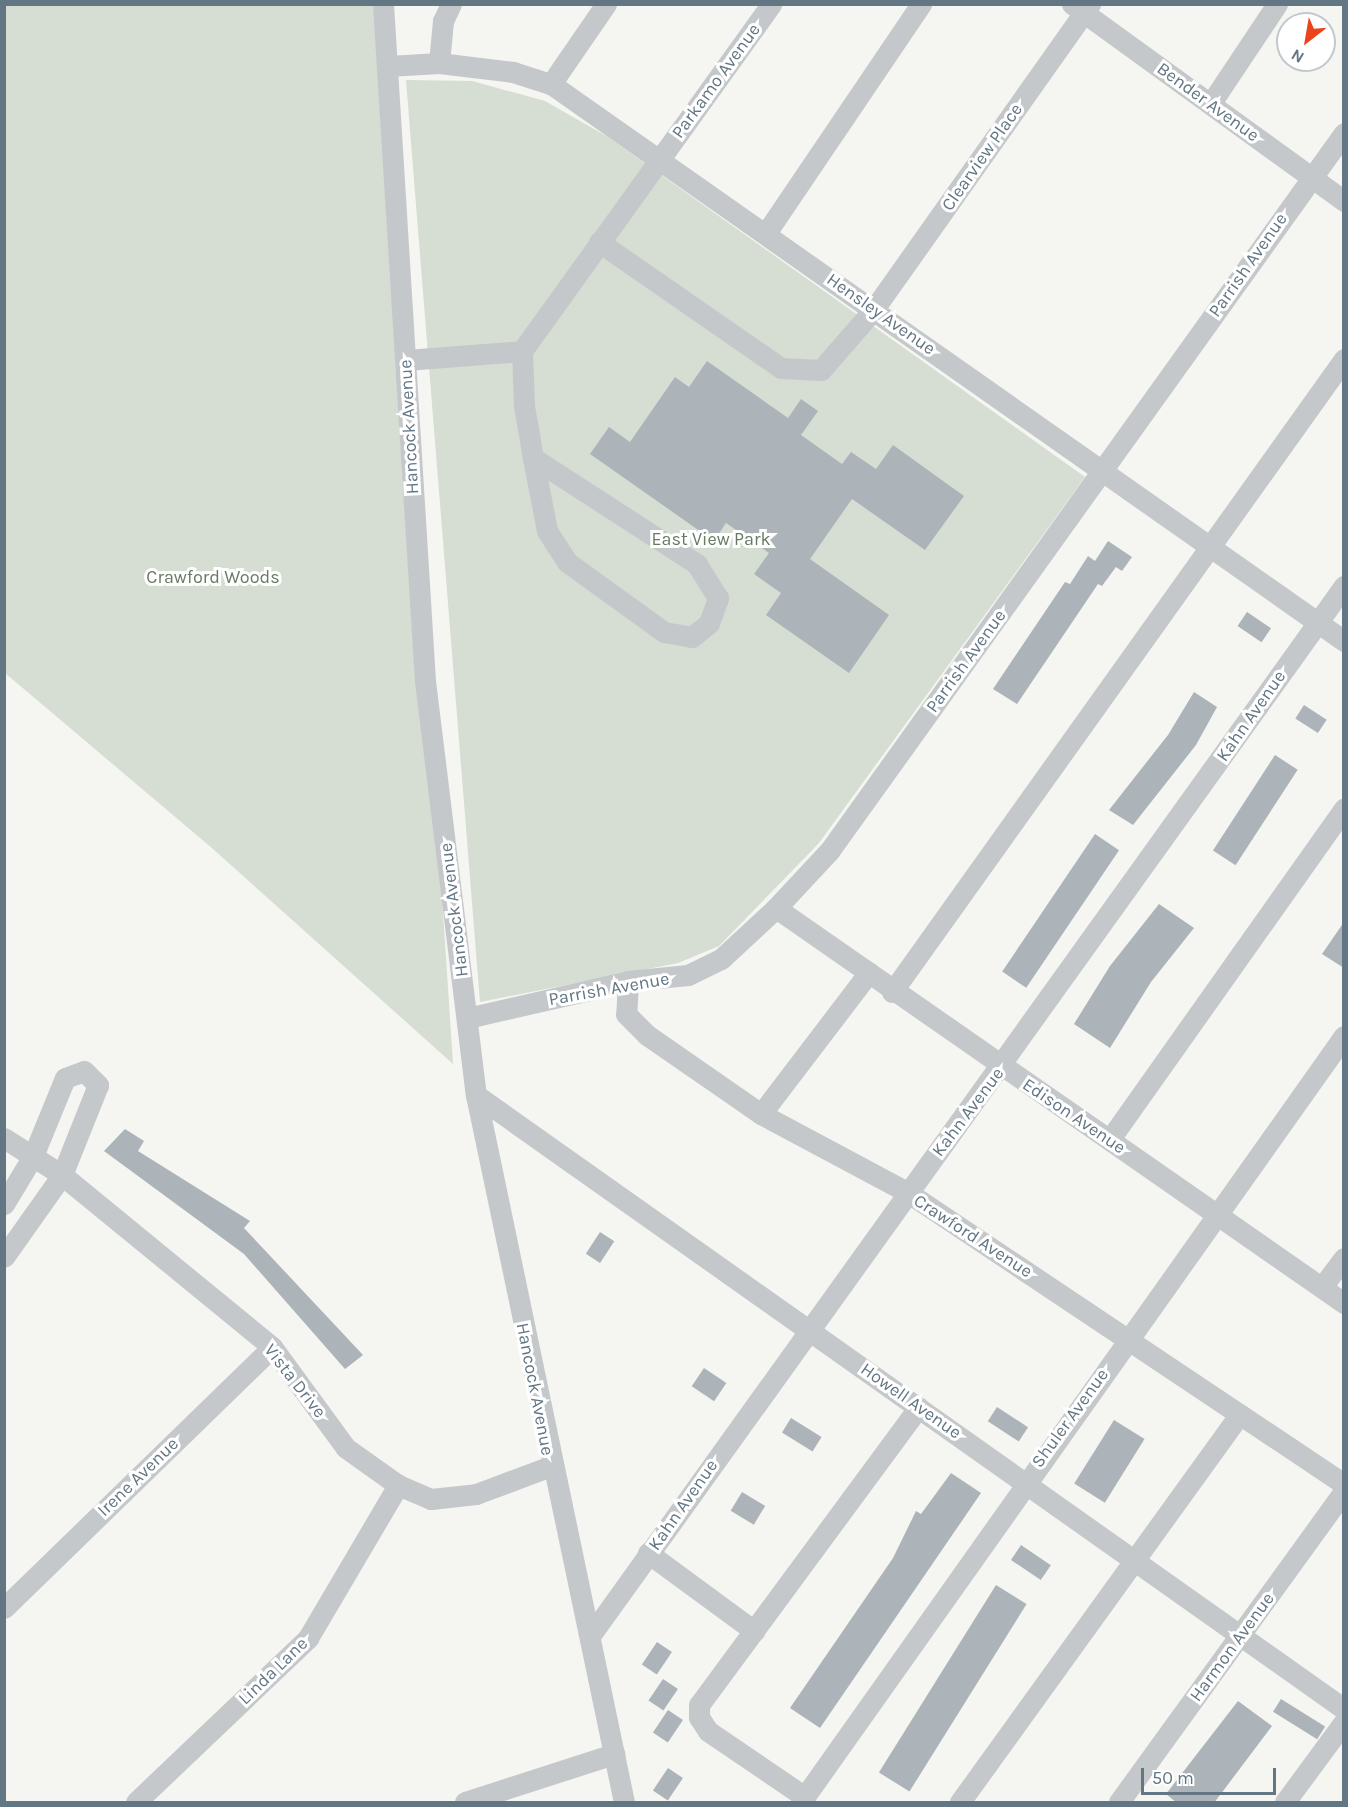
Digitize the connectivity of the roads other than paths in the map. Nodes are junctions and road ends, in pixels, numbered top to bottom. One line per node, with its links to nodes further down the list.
1 (383, 4): 9 (street, Hancock Avenue)
2 (451, 4): 8 (street)
3 (606, 4): 10 (street)
4 (771, 4): 13 (street, Parkamo Avenue)
5 (921, 4): 16 (street)
6 (1278, 4): 11 (street)
7 (1082, 8): 11 (street, Bender Avenue); 18 (street, Clearview Place)
8 (439, 63): 9 (street, Hensley Avenue); 10 (street, Hensley Avenue)
9 (388, 66): 21 (street, Hancock Avenue)
10 (550, 84): 13 (street, Hensley Avenue)
11 (1211, 103): 14 (street, Bender Avenue)
12 (1344, 133): 14 (street, Parrish Avenue)
13 (661, 158): 16 (street, Hensley Avenue); 17 (street, Parkamo Avenue)
14 (1311, 177): 15 (street, Bender Avenue); 23 (street, Parrish Avenue)
15 (1344, 201)
16 (766, 233): 18 (street, Hensley Avenue)
17 (599, 242): 18 (street, Clearview Place); 19 (street, Parkamo Avenue)
18 (874, 309): 23 (street, Hensley Avenue)
19 (522, 351): 21 (street); 22 (street)
20 (1344, 359): 24 (street)
21 (406, 360): 33 (street, Hancock Avenue)
22 (533, 458): 22 (street)
23 (1103, 471): 24 (street, Hensley Avenue); 29 (street, Parrish Avenue)
24 (1207, 548): 26 (street, Hensley Avenue); 32 (street)
25 (1344, 586): 26 (street, Kahn Avenue)
26 (1317, 623): 27 (street, Hensley Avenue); 35 (street, Kahn Avenue)
27 (1344, 641)
28 (1344, 809): 39 (street)
29 (776, 908): 30 (street, Edison Avenue); 31 (street, Parrish Avenue)
30 (868, 972): 32 (street, Edison Avenue); 37 (street)
31 (628, 981): 33 (street, Parrish Avenue); 37 (street, Crawford Avenue)
32 (892, 992): 35 (street, Edison Avenue)
33 (467, 1018): 36 (street, Hancock Avenue)
34 (1344, 1036): 44 (street, Shuler Avenue)
35 (1002, 1068): 39 (street, Edison Avenue); 42 (street, Kahn Avenue)
36 (476, 1095): 49 (street, Howell Avenue); 54 (street, Hancock Avenue)
37 (760, 1113): 42 (street, Crawford Avenue)
38 (4, 1138): 40 (street, Vista Drive)
39 (1110, 1139): 44 (street, Edison Avenue)
40 (33, 1156): 41 (street, Vista Drive); 41 (street); 43 (street)
41 (62, 1175): 45 (street); 51 (street, Vista Drive)
42 (907, 1192): 49 (street, Kahn Avenue); 50 (street, Crawford Avenue)
43 (4, 1204)
44 (1215, 1214): 47 (street, Edison Avenue); 50 (street, Shuler Avenue)
45 (4, 1257)
46 (1344, 1258): 47 (street)
47 (1322, 1287): 48 (street, Edison Avenue)
48 (1344, 1303)
49 (808, 1328): 52 (street, Howell Avenue); 59 (street, Kahn Avenue)
50 (1128, 1338): 53 (street, Crawford Avenue); 55 (street, Shuler Avenue)
51 (272, 1347): 57 (street, Vista Drive); 61 (street, Irene Avenue)
52 (919, 1407): 55 (street, Howell Avenue); 62 (street)
53 (1240, 1414): 56 (street, Crawford Avenue); 60 (street)
54 (551, 1466): 57 (street, Vista Drive); 64 (street, Hancock Avenue)
55 (1024, 1481): 60 (street, Howell Avenue); 68 (street, Shuler Avenue)
56 (1344, 1484)
57 (398, 1485): 69 (street, Linda Lane)
58 (1344, 1491): 63 (street, Harmon Avenue)
59 (648, 1553): 62 (street); 64 (street, Kahn Avenue)
60 (1134, 1559): 63 (street, Howell Avenue); 72 (street)
61 (4, 1608)
62 (754, 1630): 68 (street)
63 (1241, 1635): 65 (street, Howell Avenue); 73 (street, Harmon Avenue)
64 (590, 1636): 67 (street, Hancock Avenue)
65 (1344, 1709)
66 (1344, 1722): 74 (street)
67 (614, 1754): 70 (street); 71 (street, Hancock Avenue)
68 (803, 1800)
69 (136, 1803)
70 (465, 1803)
71 (624, 1803)
72 (960, 1803)
73 (1119, 1803)
74 (1285, 1803)

